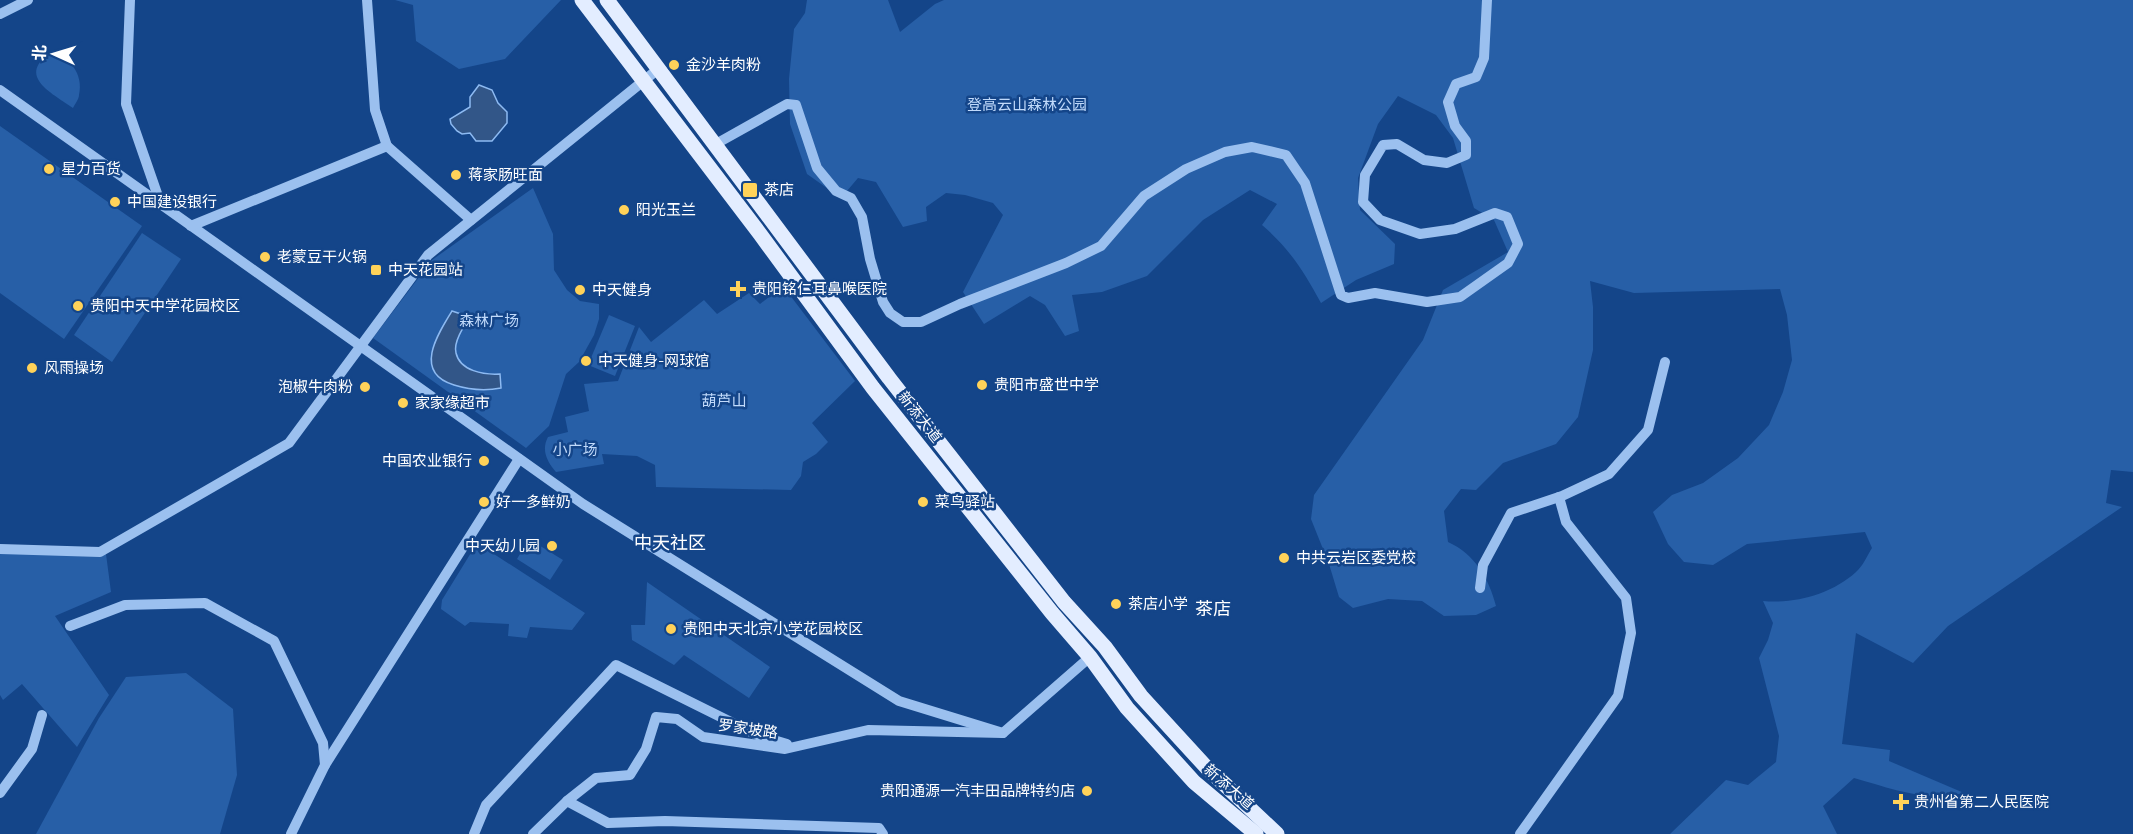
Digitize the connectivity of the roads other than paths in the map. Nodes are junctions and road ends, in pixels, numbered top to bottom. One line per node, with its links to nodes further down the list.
1 (28, 0): 7 (street)
2 (130, 0): 13 (street)
3 (367, 0): 12 (street)
4 (582, 0): 9 (main road, 新添大道)
5 (607, 0): 8 (main road, 新添大道)
6 (1487, 0): 11 (street)
7 (0, 14)
8 (657, 70): 9 (street); 11 (main road, 新添大道)
9 (643, 82): 14 (street); 23 (main road, 新添大道)
10 (0, 90): 13 (street)
11 (714, 145): 35 (main road, 新添大道)
12 (387, 146): 14 (street); 15 (street)
13 (161, 205): 15 (street)
14 (471, 220): 16 (street)
15 (191, 226): 16 (street)
16 (360, 347): 18 (street); 20 (street)
17 (1665, 362): 19 (street)
18 (519, 459): 25 (street); 27 (street)
19 (1559, 497): 21 (street); 36 (street)
20 (0, 549)
21 (1480, 588)
22 (70, 626): 27 (street)
23 (1090, 657): 25 (street); 34 (main road, 新添大道)
24 (42, 715): 28 (street)
25 (1003, 733): 26 (street, 罗家坡路)
26 (795, 747): 29 (street, 罗家坡路); 31 (street)
27 (325, 765): 30 (street)
28 (0, 793)
29 (567, 801): 32 (street); 33 (street)
30 (291, 834)
31 (474, 834)
32 (533, 834)
33 (883, 834)
34 (1256, 834)
35 (1278, 834)
36 (1520, 834)

